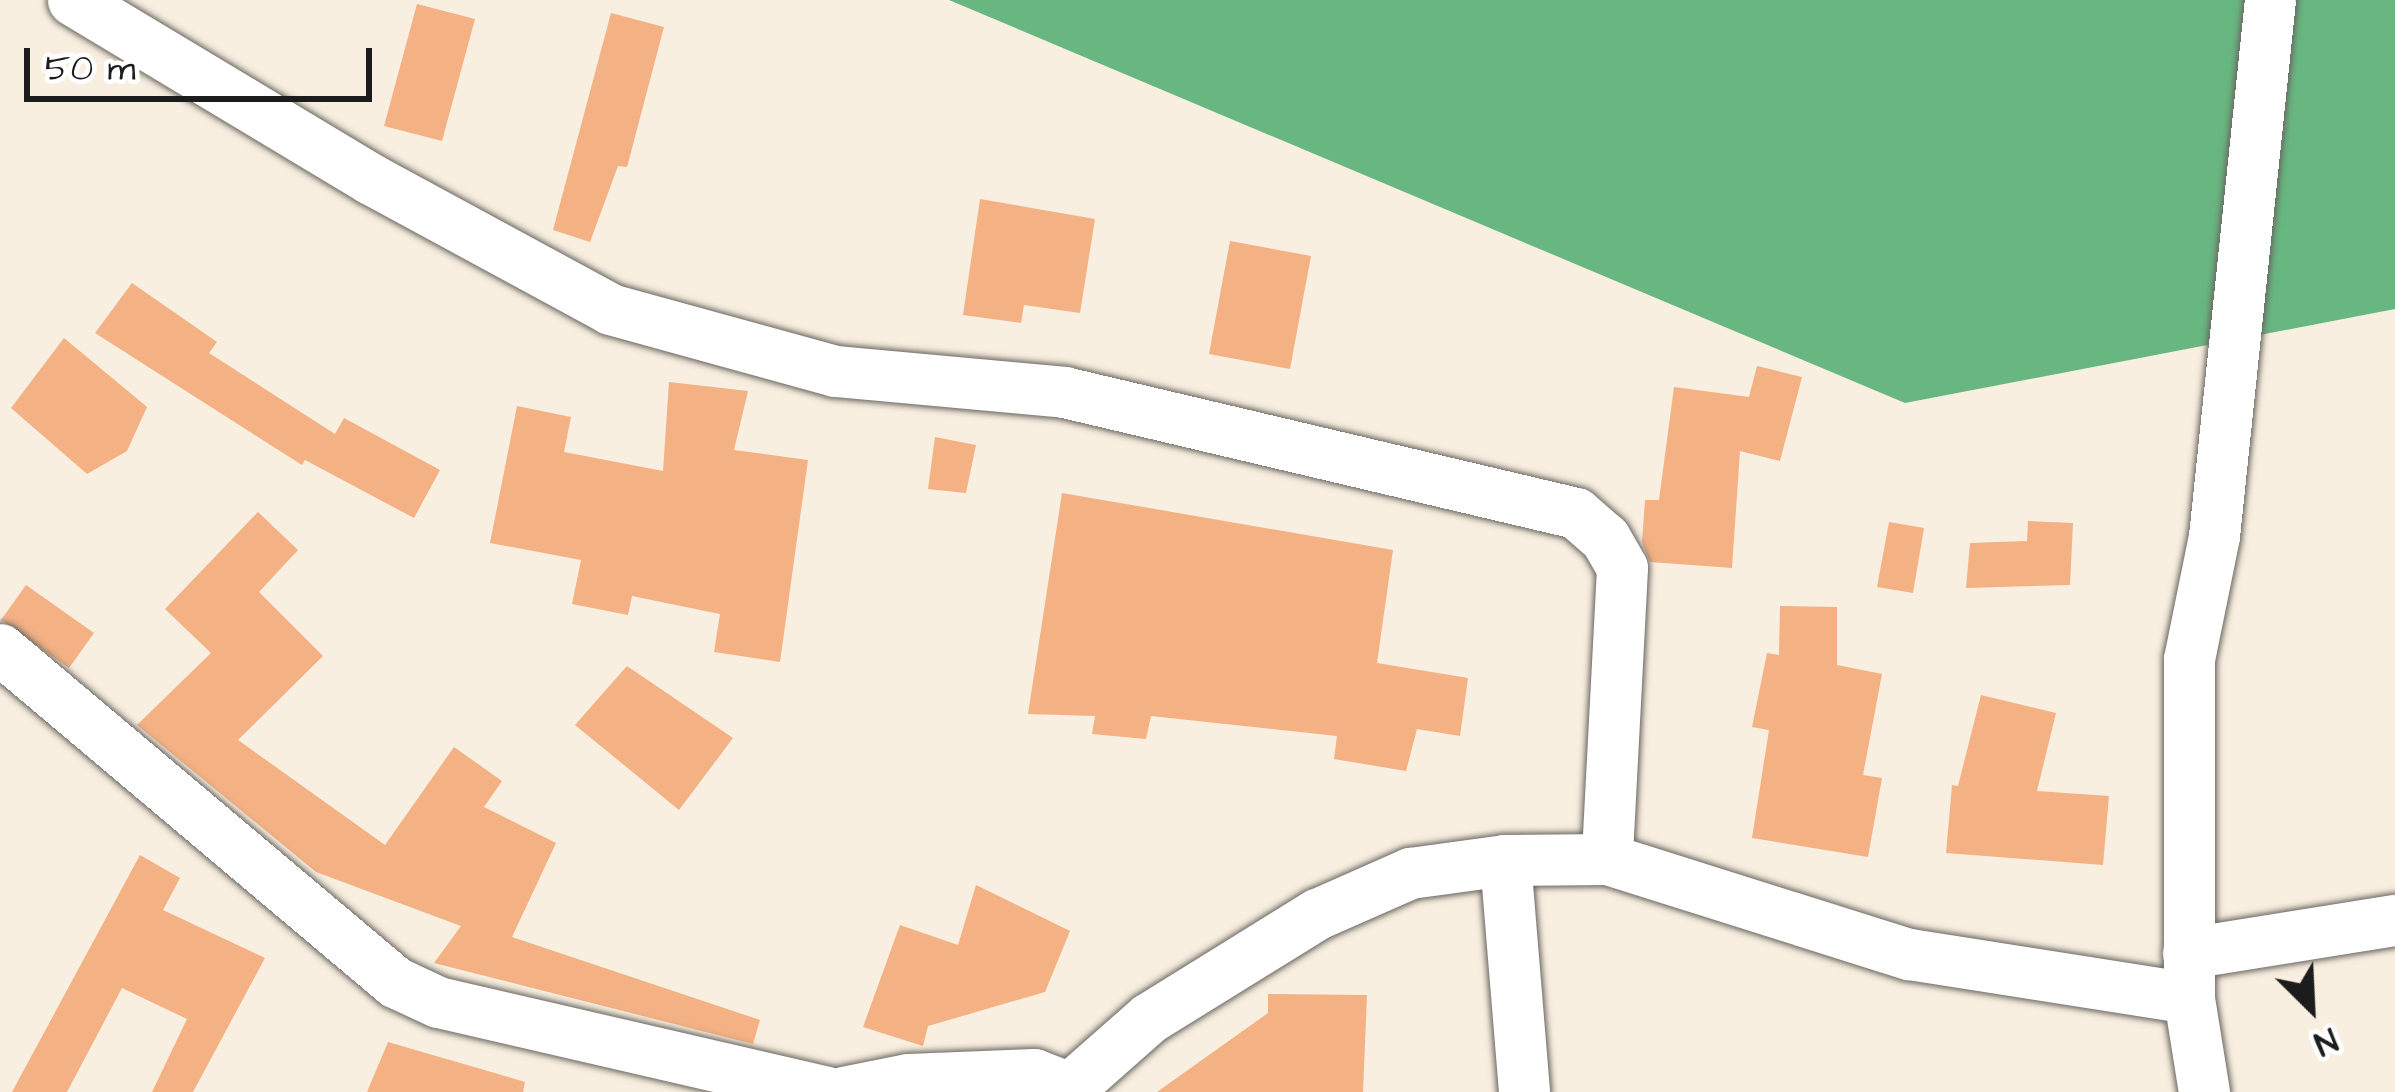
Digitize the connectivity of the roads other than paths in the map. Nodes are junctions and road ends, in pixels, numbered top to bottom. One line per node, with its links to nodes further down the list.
1 (73, 0): 4 (street)
2 (2270, 0): 7 (street)
3 (0, 649): 9 (street)
4 (1607, 859): 5 (street); 7 (street)
5 (1505, 860): 8 (street); 11 (street)
6 (2395, 920): 7 (street)
7 (2189, 976): 12 (street)
8 (1065, 1089): 10 (street)
9 (827, 1092)
10 (843, 1092)
11 (1524, 1092)
12 (2204, 1092)

